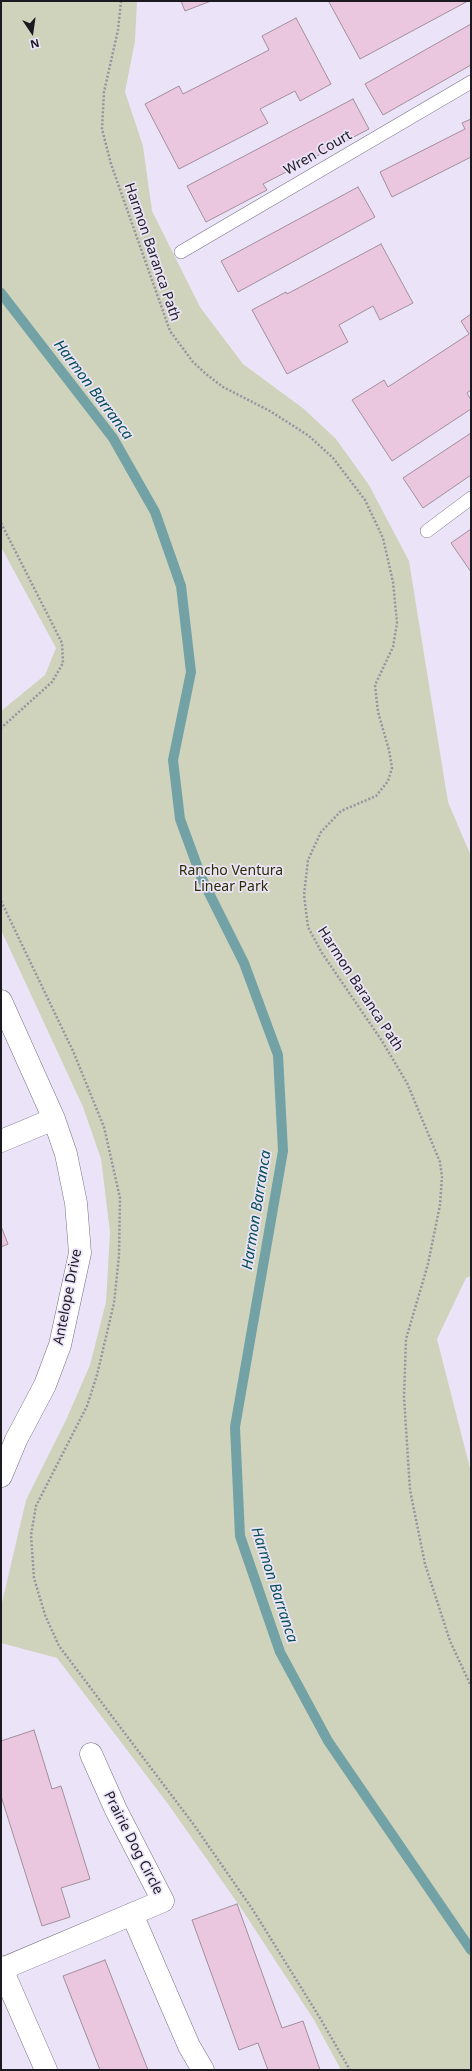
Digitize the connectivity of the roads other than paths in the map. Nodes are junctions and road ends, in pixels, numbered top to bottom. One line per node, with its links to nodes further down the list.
1 (471, 82): 2 (lane, Wren Court)
2 (181, 252)
3 (471, 498): 4 (lane)
4 (426, 531)
5 (1, 1001): 6 (street, Antelope Drive)
6 (54, 1119): 7 (street); 8 (street, Antelope Drive)
7 (1, 1140)
8 (9, 1441): 9 (street, Antelope Drive)
9 (1, 1476)
10 (91, 1754): 11 (street, Prairie Dog Circle)
11 (132, 1914): 12 (street, Prairie Dog Circle); 14 (street)
12 (2, 1968): 13 (street)
13 (46, 2070)
14 (203, 2070)

